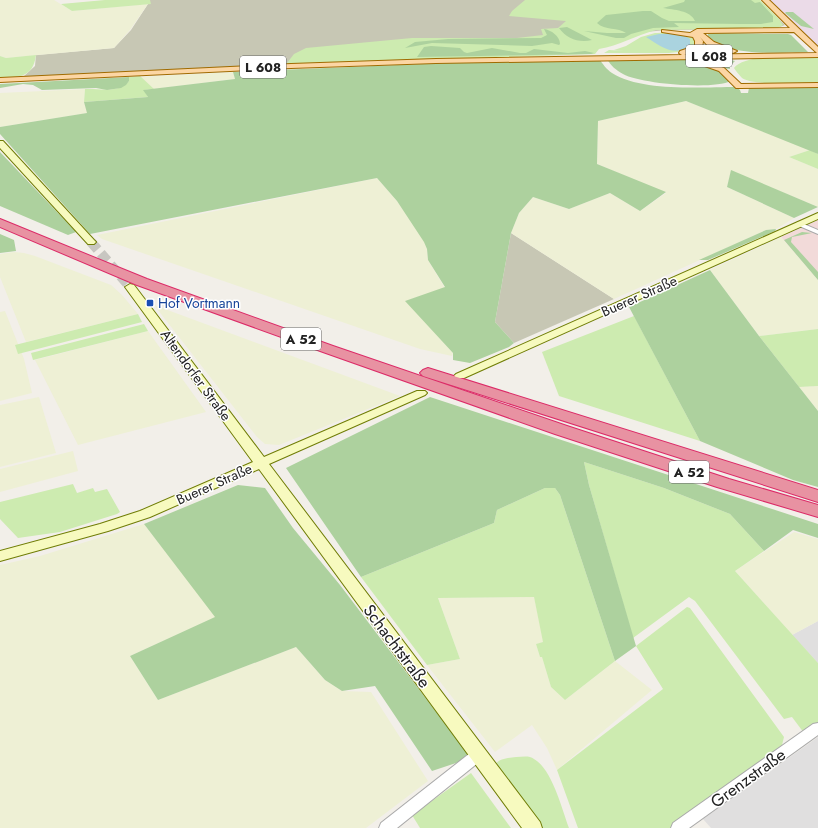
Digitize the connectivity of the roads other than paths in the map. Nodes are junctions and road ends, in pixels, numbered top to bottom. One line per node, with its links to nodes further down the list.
1 (765, 0): 2 (main road)
2 (787, 21): 3 (main road); 4 (main road)
3 (770, 30): 4 (main road); 6 (main road)
4 (797, 30): 7 (main road)
5 (664, 31): 6 (main road)
6 (697, 34): 8 (main road); 10 (main road)
7 (818, 51)
8 (793, 55): 9 (main road, L 608); 10 (main road, L 608); 12 (main road)
9 (818, 55)
10 (625, 57): 11 (main road, L 608); 12 (main road)
11 (0, 80)
12 (739, 82): 13 (main road)
13 (818, 85)
14 (0, 143): 20 (street)
15 (0, 213): 25 (highway, A 52)
16 (818, 216): 18 (street, Buerer Straße)
17 (0, 223): 26 (highway, A 52)
18 (799, 224): 19 (street); 22 (street, Buerer Straße)
19 (818, 232)
20 (91, 242)
21 (130, 287): 24 (street, Altendorfer Straße)
22 (460, 376)
23 (421, 393): 24 (street, Buerer Straße)
24 (261, 463): 27 (street, Buerer Straße); 29 (street, Schachtstraße)
25 (818, 496)
26 (818, 511)
27 (0, 556)
28 (818, 728): 32 (street, Grenzstraße)
29 (479, 754): 30 (street); 31 (street, Schachtstraße)
30 (386, 828)
31 (533, 828)
32 (678, 828)

